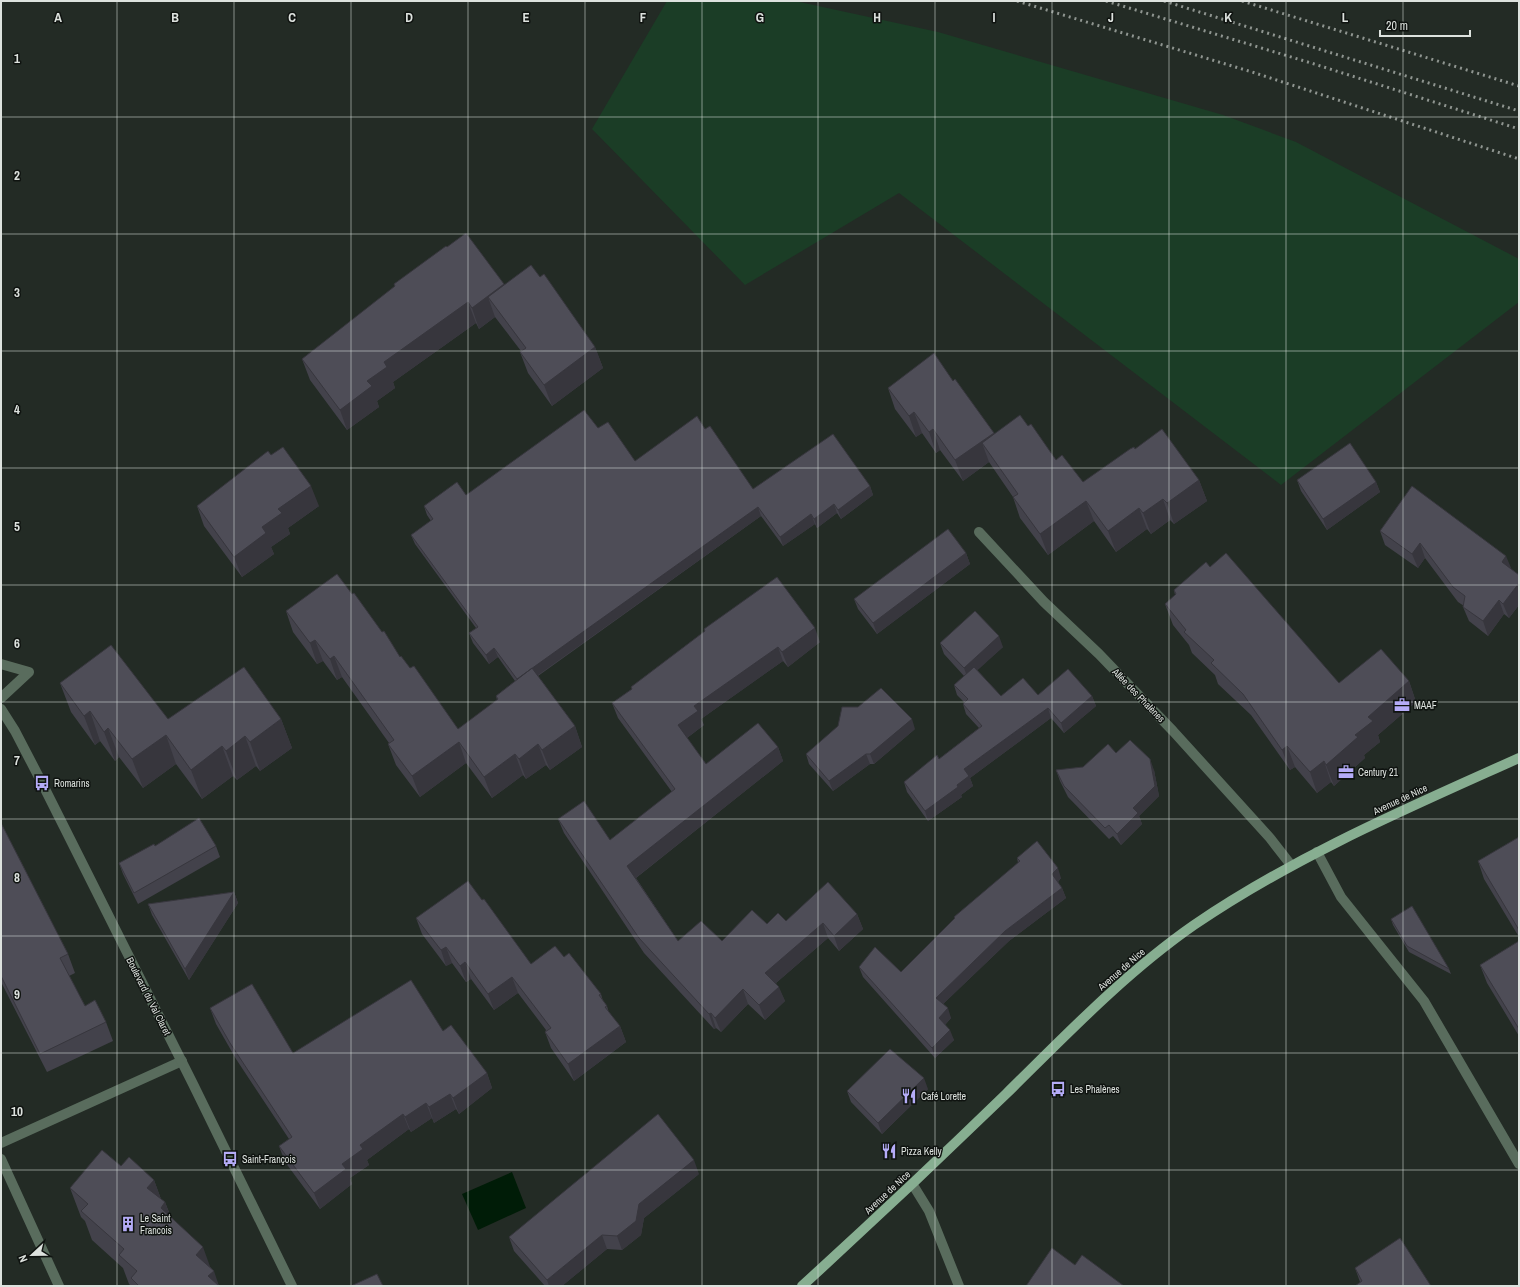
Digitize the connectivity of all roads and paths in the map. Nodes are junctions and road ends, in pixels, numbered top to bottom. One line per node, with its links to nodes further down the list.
1 (979, 532): 7 (street, Allée des Phalènes)
2 (1, 664): 3 (street)
3 (1, 698)
4 (1, 709): 8 (street, Boulevard du Val Claret)
5 (1519, 758): 6 (main road, Avenue de Nice)
6 (1317, 852): 7 (main road, Avenue de Nice); 11 (street)
7 (1291, 865): 12 (main road, Avenue de Nice)
8 (182, 1061): 9 (street); 14 (street, Boulevard du Val Claret)
9 (1, 1143)
10 (1, 1159): 13 (street)
11 (1519, 1164)
12 (913, 1185): 15 (main road, Avenue de Nice); 16 (street)
13 (59, 1286)
14 (292, 1286)
15 (802, 1286)
16 (959, 1286)

